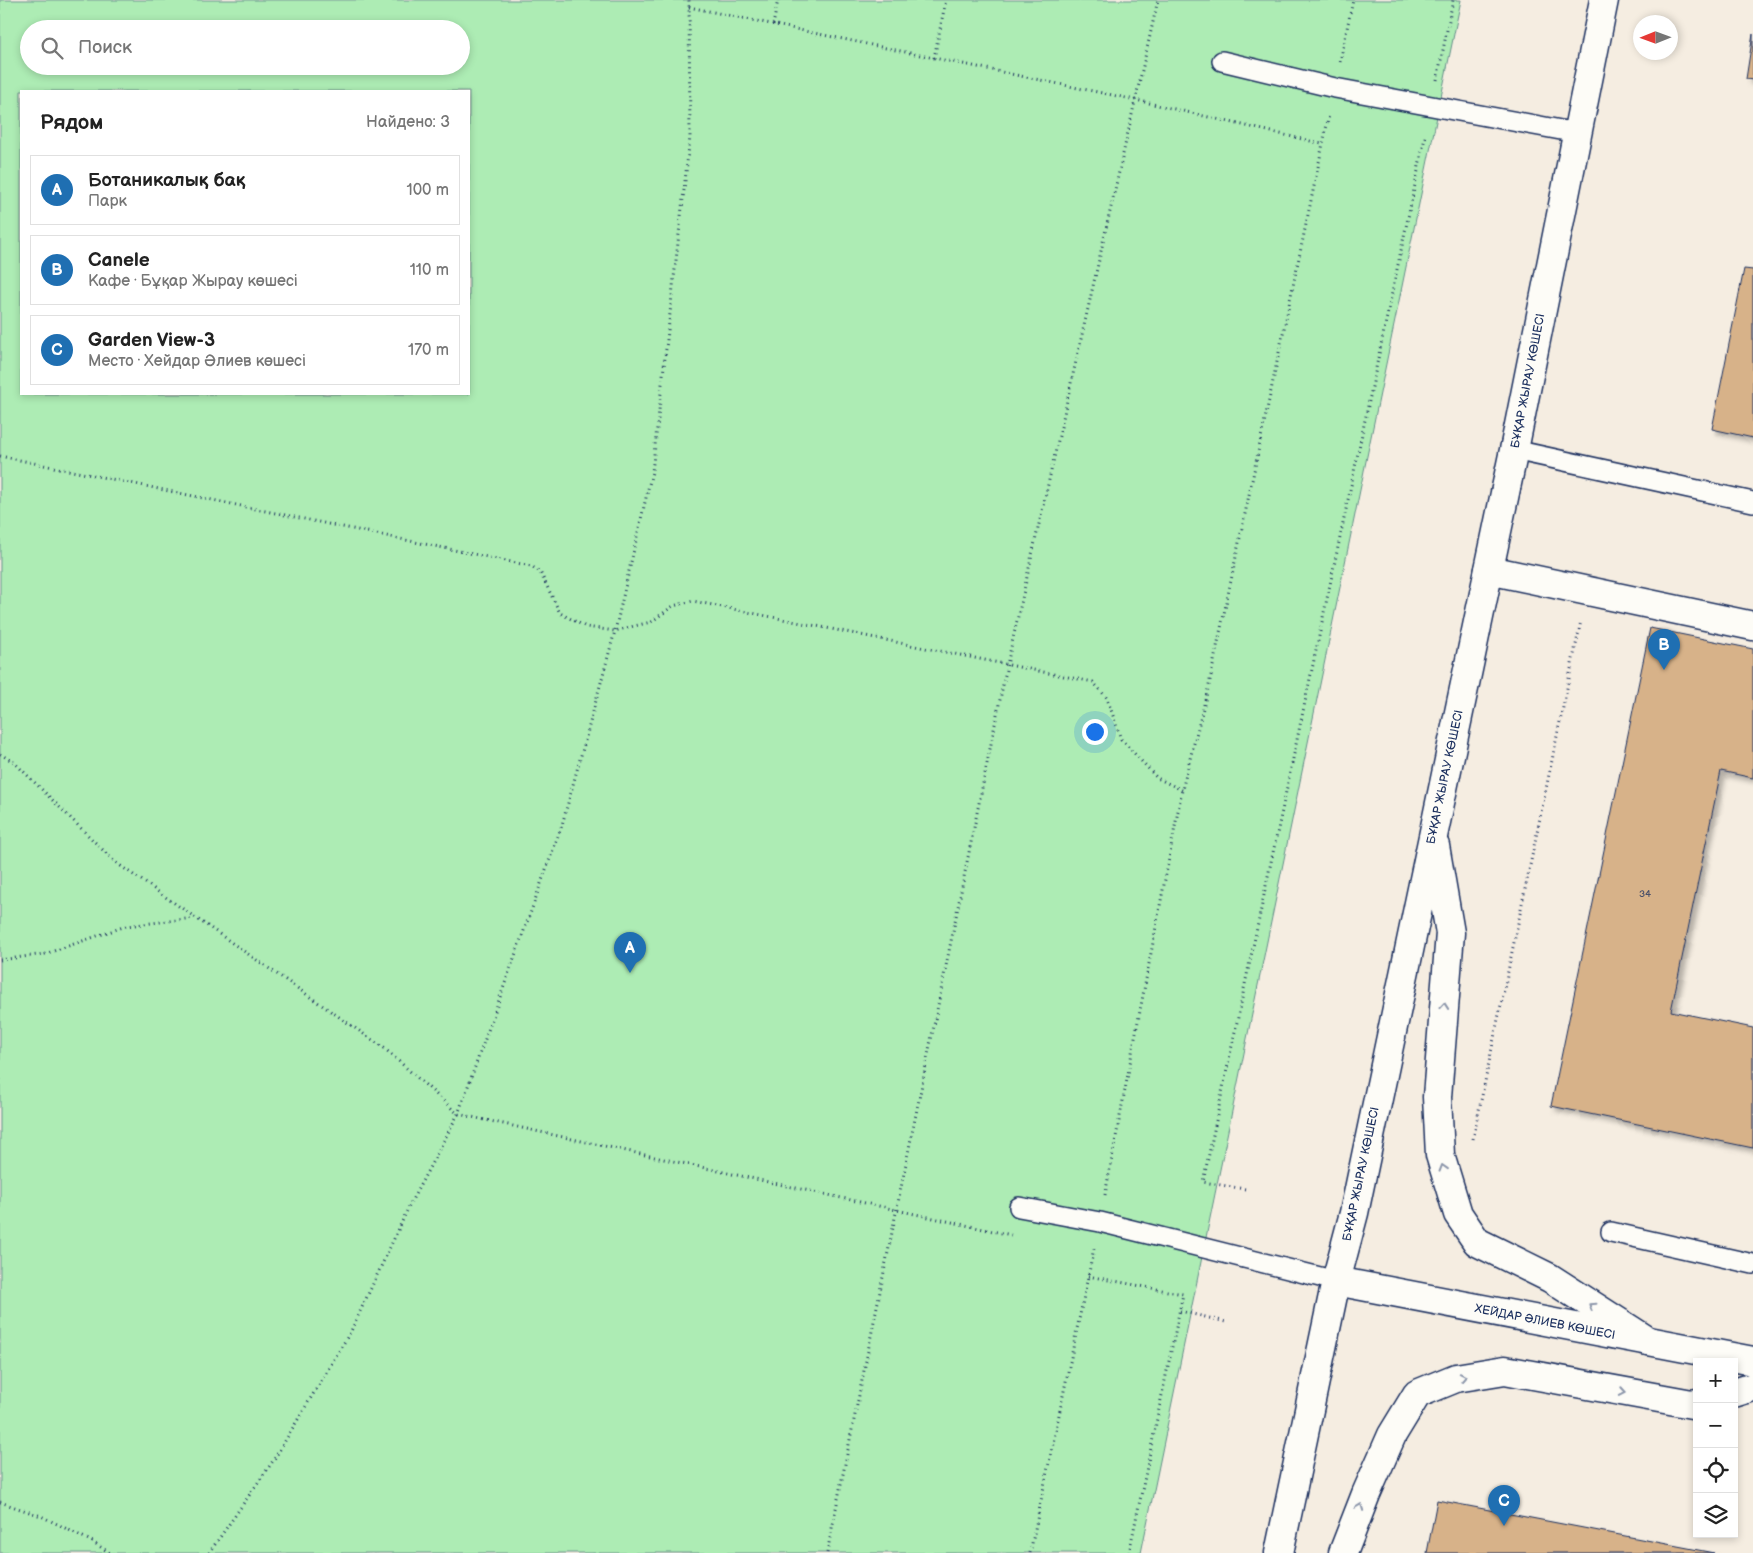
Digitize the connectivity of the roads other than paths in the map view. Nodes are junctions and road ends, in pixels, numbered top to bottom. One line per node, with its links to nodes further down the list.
1 (1604, 0): 3 (street, БҰҚАР ЖЫРАУ КӨШЕСІ)
2 (1222, 62): 3 (lane)
3 (1577, 133): 4 (street, БҰҚАР ЖЫРАУ КӨШЕСІ)
4 (1514, 450): 5 (lane); 6 (street, БҰҚАР ЖЫРАУ КӨШЕСІ)
5 (1753, 502)
6 (1489, 570): 7 (street); 8 (street, БҰҚАР ЖЫРАУ КӨШЕСІ)
7 (1753, 626)
8 (1433, 833): 12 (street, БҰҚАР ЖЫРАУ КӨШЕСІ); 13 (street, one-way to 8)
9 (1019, 1207): 12 (lane)
10 (1610, 1232): 11 (lane)
11 (1753, 1264)
12 (1336, 1281): 13 (street, ХЕЙДАР ӘЛИЕВ КӨШЕСІ); 18 (street, БҰҚАР ЖЫРАУ КӨШЕСІ)
13 (1648, 1341): 14 (street, ХЕЙДАР ӘЛИЕВ КӨШЕСІ)
14 (1753, 1361)
15 (1753, 1387): 16 (street)
16 (1738, 1391)
17 (1693, 1404): 19 (street, one-way to 17)
18 (1279, 1553)
19 (1343, 1553)

